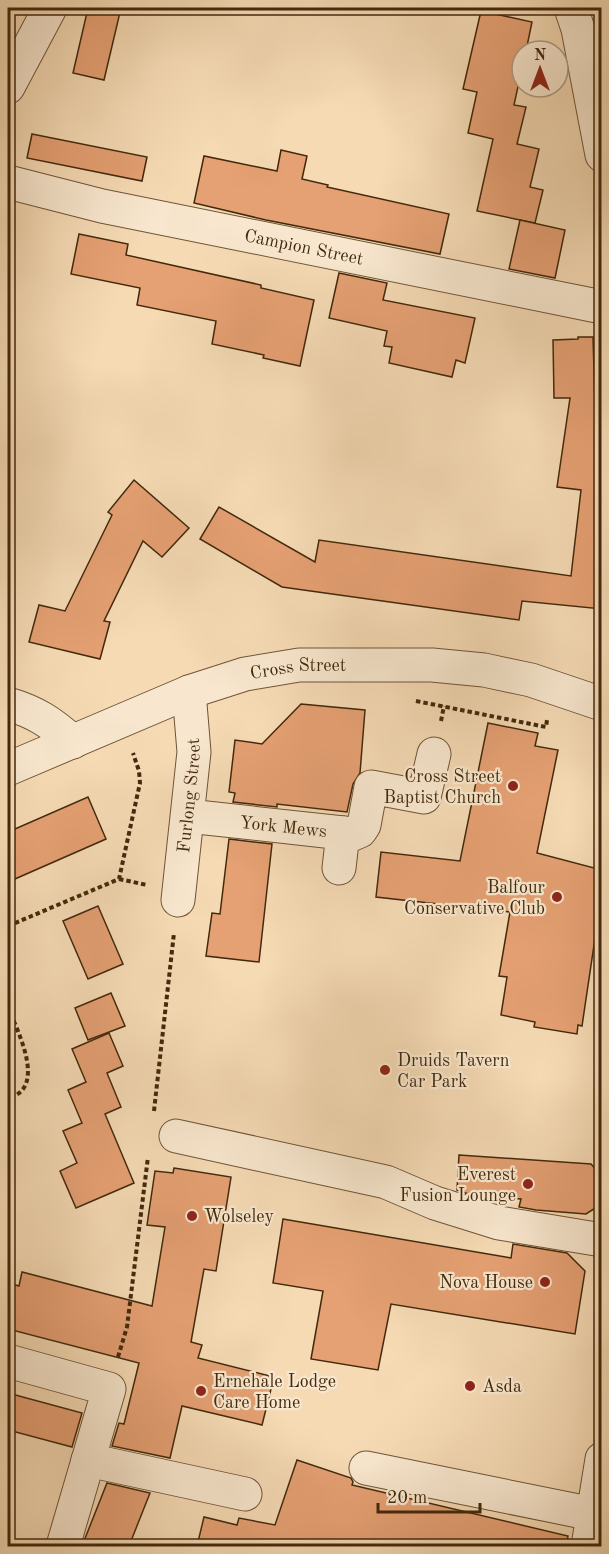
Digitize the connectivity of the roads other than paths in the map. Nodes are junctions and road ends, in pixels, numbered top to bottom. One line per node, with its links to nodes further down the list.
1 (50, 8): 3 (street)
2 (571, 8): 4 (street)
3 (8, 87)
4 (602, 154)
5 (8, 182): 6 (street, Campion Street)
6 (602, 307)
7 (189, 692): 9 (street, Cross Street); 10 (street, Cross Street); 13 (street, Furlong Street)
8 (8, 704): 10 (street)
9 (602, 704)
10 (73, 742): 12 (street, Cross Street)
11 (434, 754): 14 (street)
12 (8, 769)
13 (188, 816): 14 (street, York Mews); 16 (street, Furlong Street)
14 (343, 833): 15 (street, York Mews)
15 (339, 868)
16 (178, 900)
17 (176, 1136): 18 (street)
18 (602, 1240)
19 (8, 1361): 21 (street)
20 (602, 1459): 24 (street)
21 (88, 1460): 23 (street); 25 (street)
22 (366, 1468): 24 (street)
23 (245, 1494)
24 (593, 1514): 26 (street)
25 (63, 1546)
26 (588, 1546)

